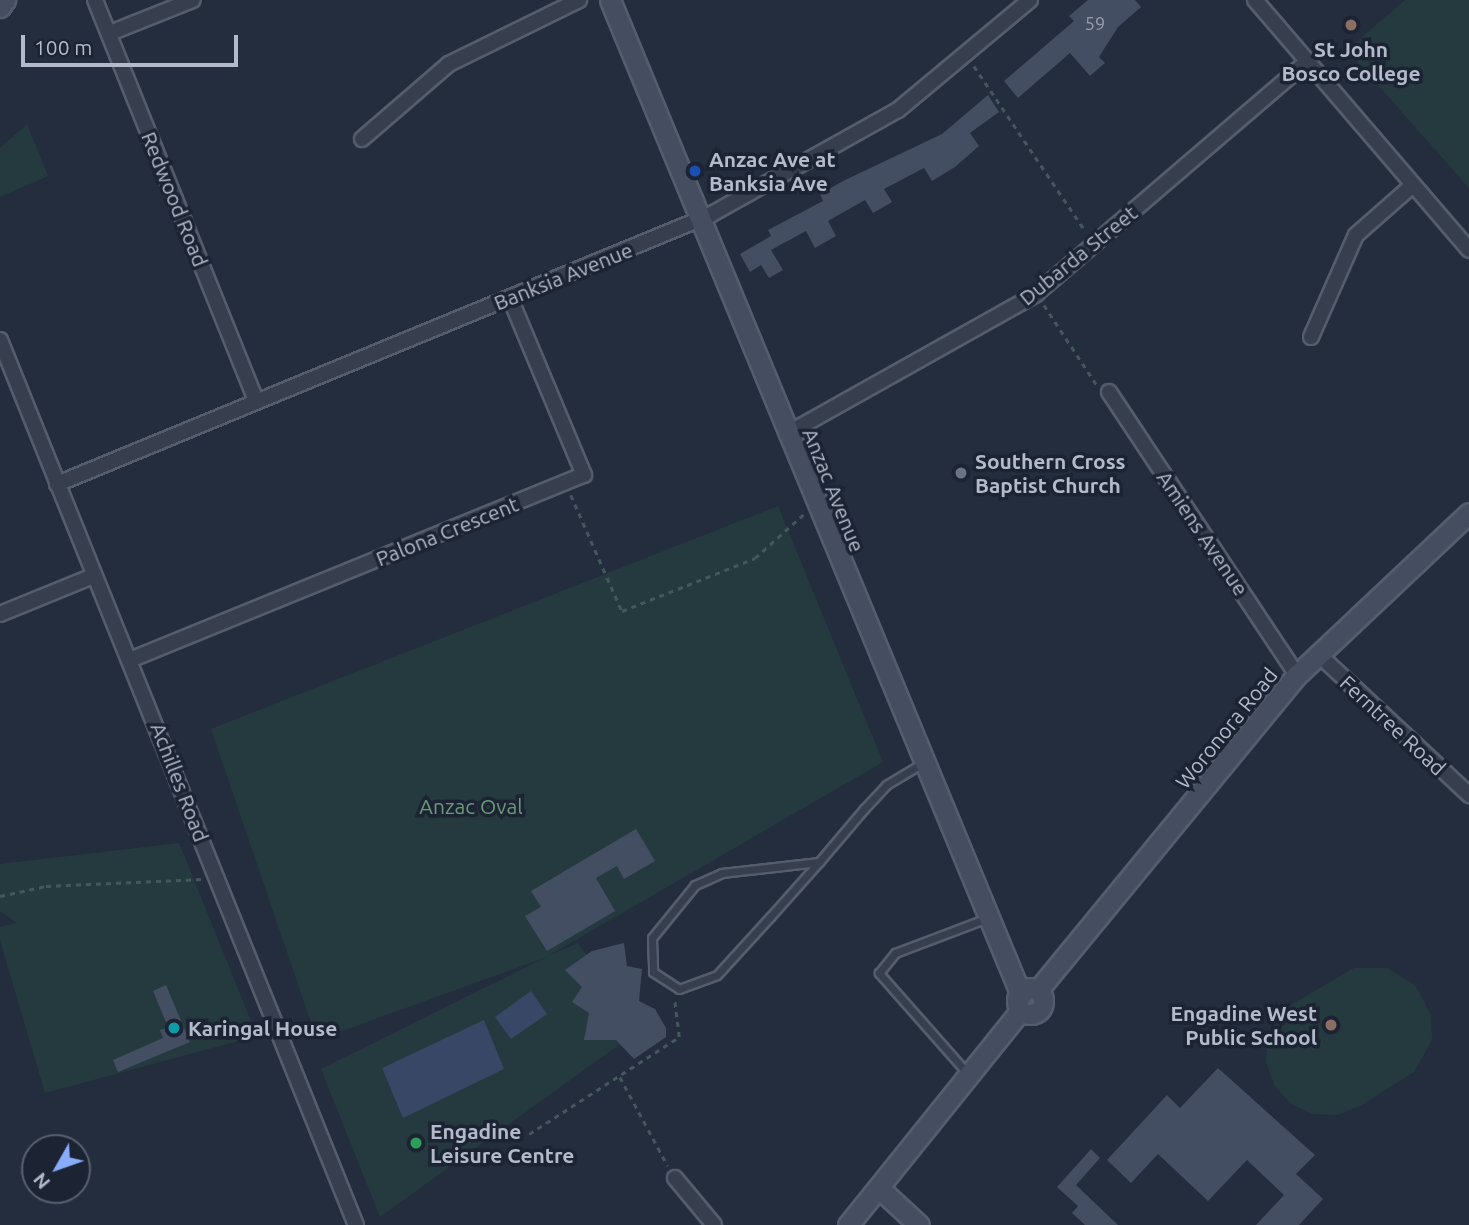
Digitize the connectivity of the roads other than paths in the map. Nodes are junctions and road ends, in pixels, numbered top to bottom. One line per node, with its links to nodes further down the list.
1 (5, 0): 8 (street)
2 (95, 0): 9 (street, Redwood Road)
3 (193, 0): 9 (street)
4 (579, 0): 11 (street)
5 (610, 0): 13 (street, Anzac Avenue)
6 (1030, 0): 13 (street, Banksia Avenue)
7 (1255, 0): 10 (street)
8 (0, 7)
9 (110, 33): 19 (street, Redwood Road)
10 (1308, 61): 12 (street); 20 (street, Dubarda Street)
11 (362, 139)
12 (1413, 186): 14 (street); 16 (street)
13 (700, 220): 15 (street, Banksia Avenue); 20 (street, Anzac Avenue)
14 (1469, 250)
15 (510, 298): 19 (street, Banksia Avenue); 26 (street, Palona Crescent)
16 (1311, 337)
17 (0, 340): 21 (street, Achilles Road)
18 (1109, 391): 27 (street, Amiens Avenue)
19 (254, 398): 21 (street, Banksia Avenue)
20 (786, 434): 28 (street, Anzac Avenue)
21 (58, 484): 23 (street, Achilles Road)
22 (1469, 513): 25 (street, Woronora Road)
23 (93, 576): 24 (street); 26 (street, Achilles Road)
24 (0, 614)
25 (1318, 654): 27 (street, Woronora Road); 29 (street, Ferntree Road)
26 (132, 660): 36 (street, Achilles Road)
27 (1297, 675): 32 (street, Woronora Road)
28 (920, 764): 30 (lane); 31 (street, Anzac Avenue)
29 (1469, 795)
30 (819, 862): 30 (lane)
31 (985, 919): 32 (street, Anzac Avenue); 33 (lane)
32 (1026, 999): 33 (street, Woronora Road)
33 (971, 1077): 35 (street, Woronora Road)
34 (675, 1178): 37 (street)
35 (880, 1189): 38 (street, Woronora Road); 39 (street)
36 (356, 1225)
37 (714, 1225)
38 (848, 1225)
39 (919, 1225)

